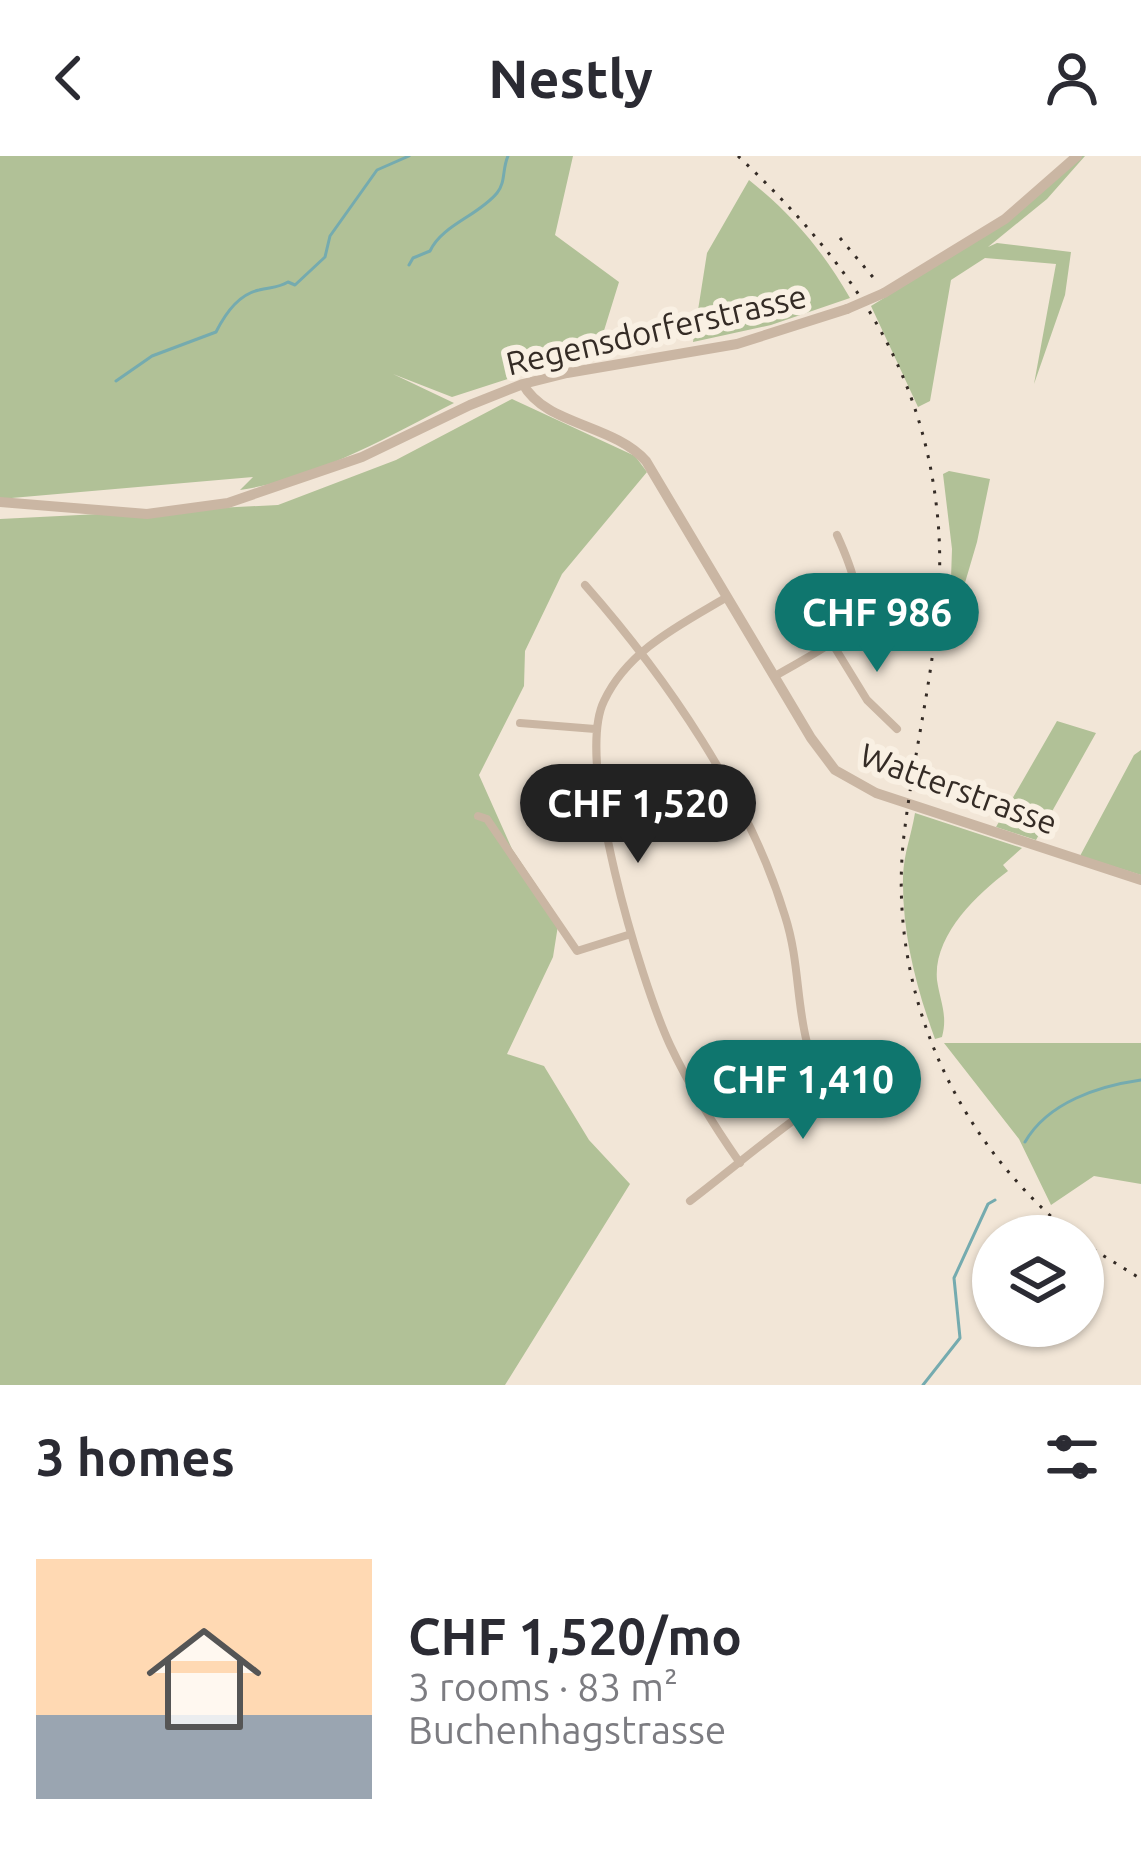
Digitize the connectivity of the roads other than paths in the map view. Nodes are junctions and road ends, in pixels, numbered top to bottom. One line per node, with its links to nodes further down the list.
1 (1077, 156): 2 (street, Regensdorferstrasse, bridge)
2 (523, 384): 3 (street, Regensdorferstrasse); 6 (street, Watterstrasse)
3 (0, 502)
4 (837, 535): 7 (street)
5 (585, 585): 8 (street)
6 (727, 597): 8 (street); 9 (street, Watterstrasse)
7 (832, 643): 9 (street); 12 (street)
8 (643, 650): 11 (street); 17 (street)
9 (775, 676): 14 (street, Watterstrasse)
10 (520, 723): 11 (street)
11 (595, 729): 15 (street)
12 (897, 729)
13 (478, 817): 15 (street)
14 (1141, 880)
15 (631, 934): 18 (street)
16 (901, 1058): 17 (street)
17 (830, 1094): 18 (street)
18 (740, 1163): 19 (street)
19 (691, 1201)

